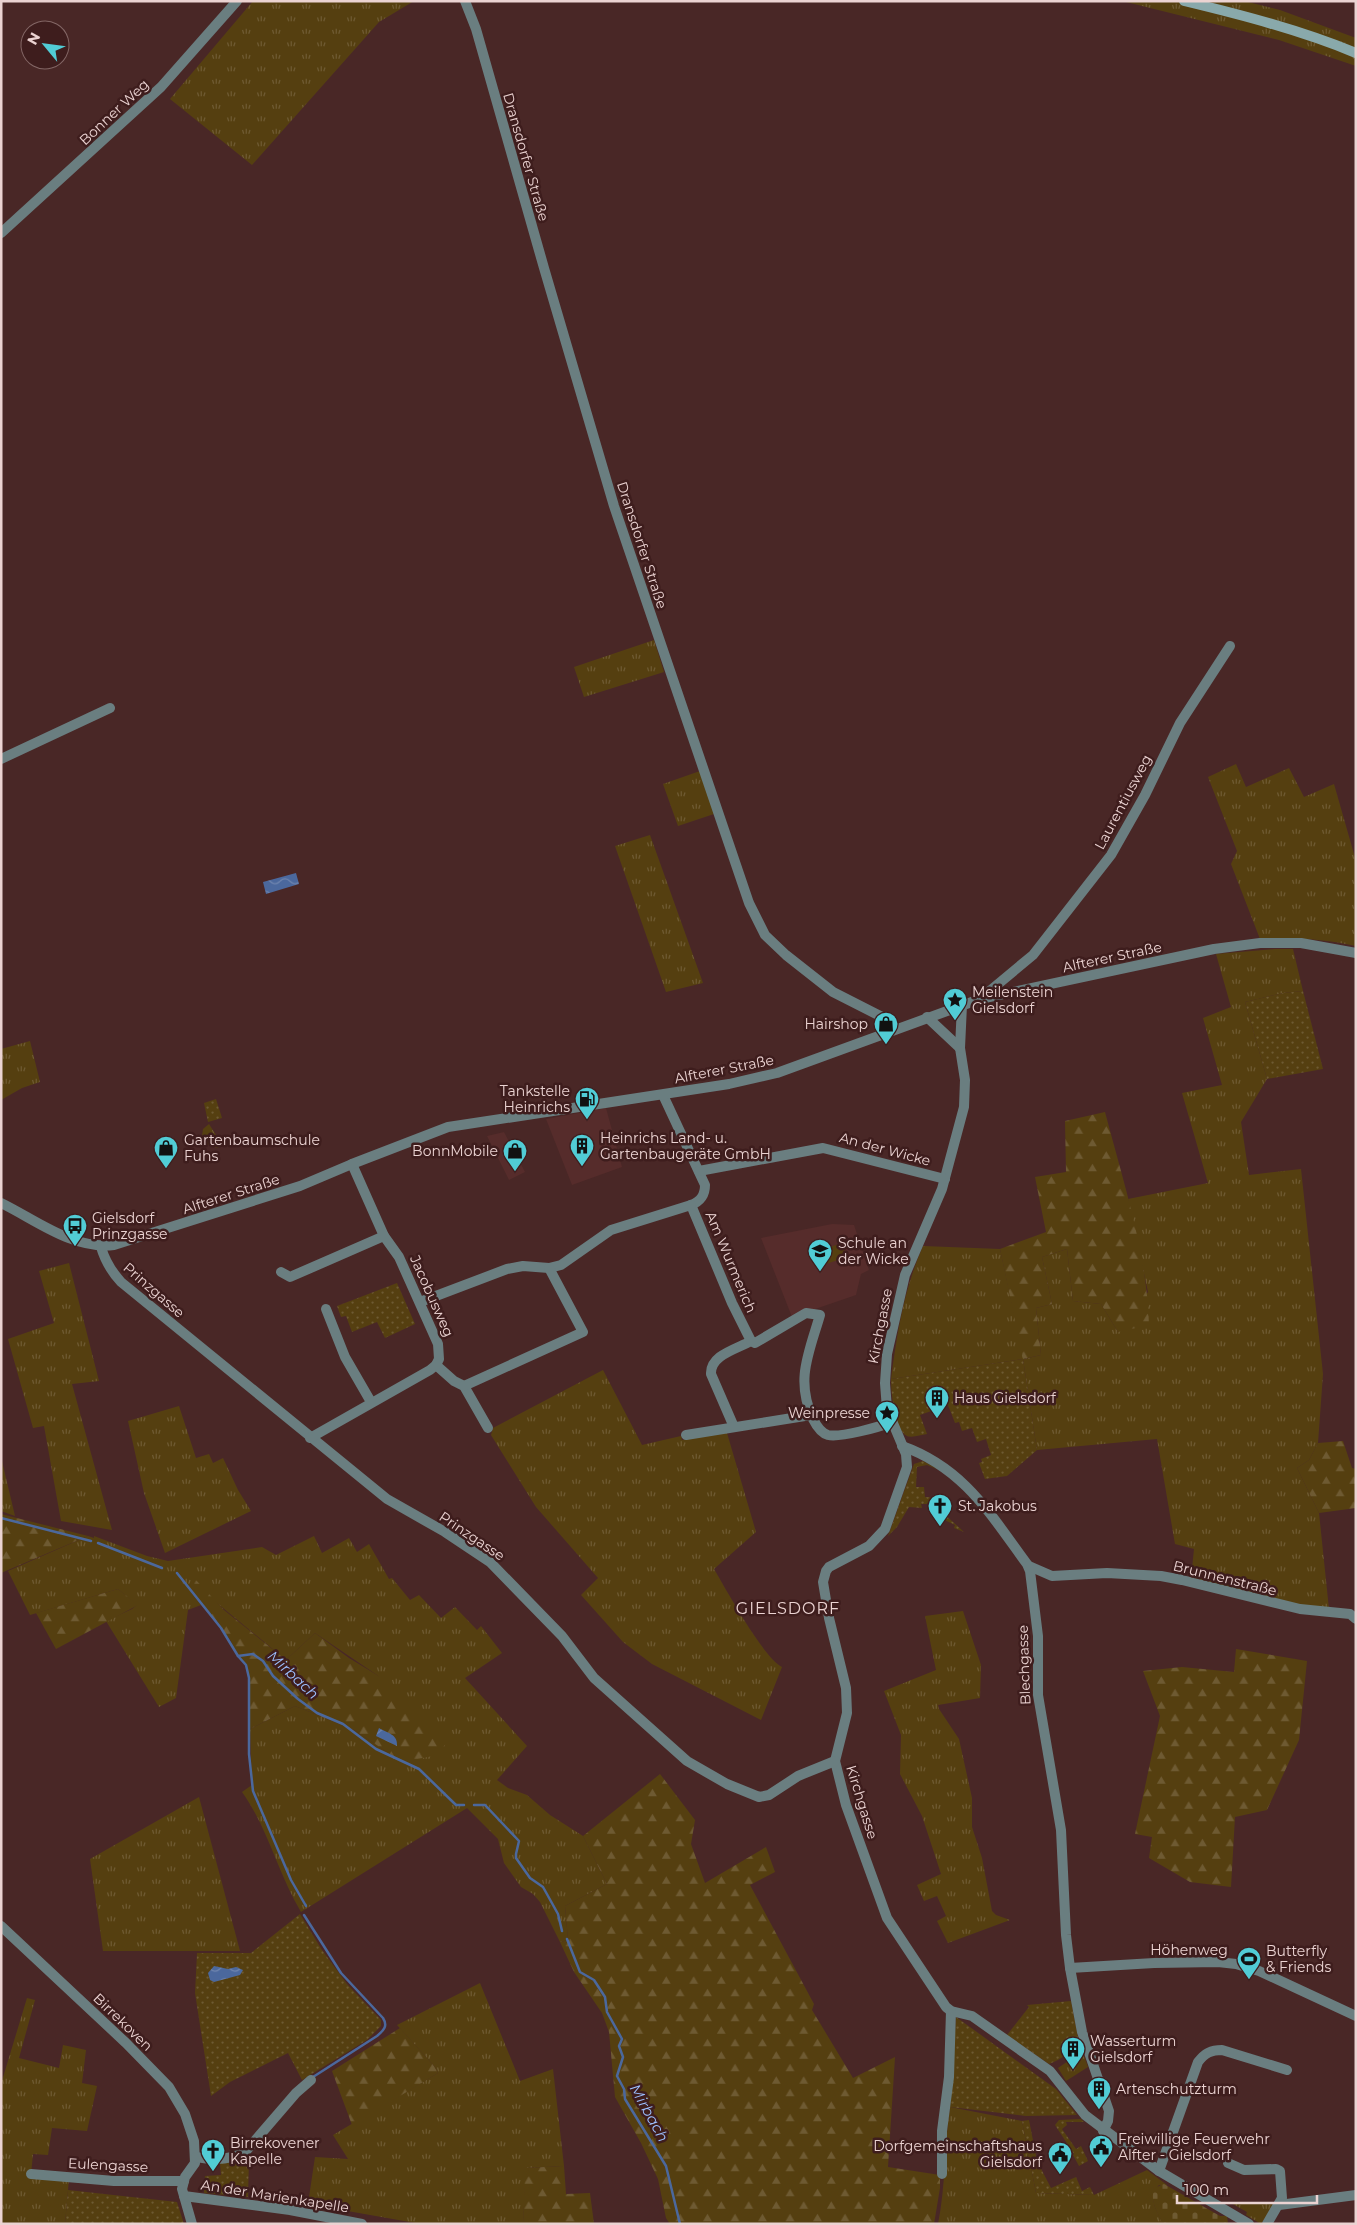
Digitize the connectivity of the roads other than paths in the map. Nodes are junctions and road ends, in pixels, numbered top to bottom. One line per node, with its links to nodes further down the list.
1 (237, 1): 5 (street, Bonner Weg)
2 (465, 1): 13 (street, Dransdorfer Straße)
3 (1184, 1): 4 (main road)
4 (1356, 53)
5 (1, 233)
6 (1230, 646): 10 (street, Laurentiusweg)
7 (110, 708): 8 (street)
8 (1, 759)
9 (1356, 953): 10 (street, Alfterer Straße)
10 (980, 999): 11 (street, Alfterer Straße)
11 (962, 1005): 12 (street, Alfterer Straße); 14 (street, Kirchgasse)
12 (927, 1017): 13 (street, Alfterer Straße); 14 (street)
13 (896, 1029): 15 (street, Alfterer Straße)
14 (960, 1048): 18 (street, Kirchgasse)
15 (663, 1095): 16 (street, Alfterer Straße); 17 (street, Am Wurmerich)
16 (352, 1164): 21 (street, Jacobusweg); 22 (street, Alfterer Straße)
17 (699, 1171): 18 (street, An der Wicke); 20 (street, Am Wurmerich)
18 (946, 1179): 32 (street, Kirchgasse)
19 (1, 1203): 22 (street)
20 (691, 1205): 23 (street); 27 (street, Am Wurmerich)
21 (384, 1236): 24 (street); 25 (street, Jacobusweg)
22 (101, 1247): 36 (street, Prinzgasse)
23 (549, 1268): 25 (street); 29 (street)
24 (281, 1272)
25 (420, 1302): 28 (street, Jacobusweg)
26 (326, 1309): 30 (street)
27 (751, 1341): 31 (street); 33 (street)
28 (436, 1366): 29 (street); 30 (street)
29 (464, 1386): 34 (street)
30 (371, 1402): 36 (street)
31 (811, 1415): 32 (street); 33 (street)
32 (892, 1422): 37 (street, Kirchgasse)
33 (734, 1427): 35 (street)
34 (488, 1428)
35 (686, 1434)
36 (310, 1438): 40 (street, Prinzgasse)
37 (902, 1446): 38 (street, Blechgasse); 40 (street, Kirchgasse)
38 (1028, 1566): 39 (street, Brunnenstraße); 42 (street, Blechgasse)
39 (1356, 1619)
40 (835, 1762): 43 (street, Kirchgasse)
41 (1, 1926): 48 (street, Birrekoven)
42 (1070, 1968): 44 (street, Höhenweg); 47 (street, Blechgasse)
43 (951, 2010): 47 (street); 52 (street)
44 (1356, 2016)
45 (1287, 2070): 50 (street)
46 (311, 2080): 48 (street)
47 (1103, 2130): 50 (street)
48 (196, 2157): 53 (street)
49 (1228, 2163): 56 (street)
50 (1159, 2171): 59 (street)
51 (31, 2174): 53 (street, Eulengasse)
52 (942, 2174)
53 (184, 2181): 55 (street)
54 (1356, 2195): 56 (street)
55 (184, 2196): 57 (street); 58 (street, An der Marienkapelle)
56 (1279, 2205): 60 (street)
57 (192, 2224)
58 (362, 2224)
59 (1249, 2224)
60 (1267, 2224)

